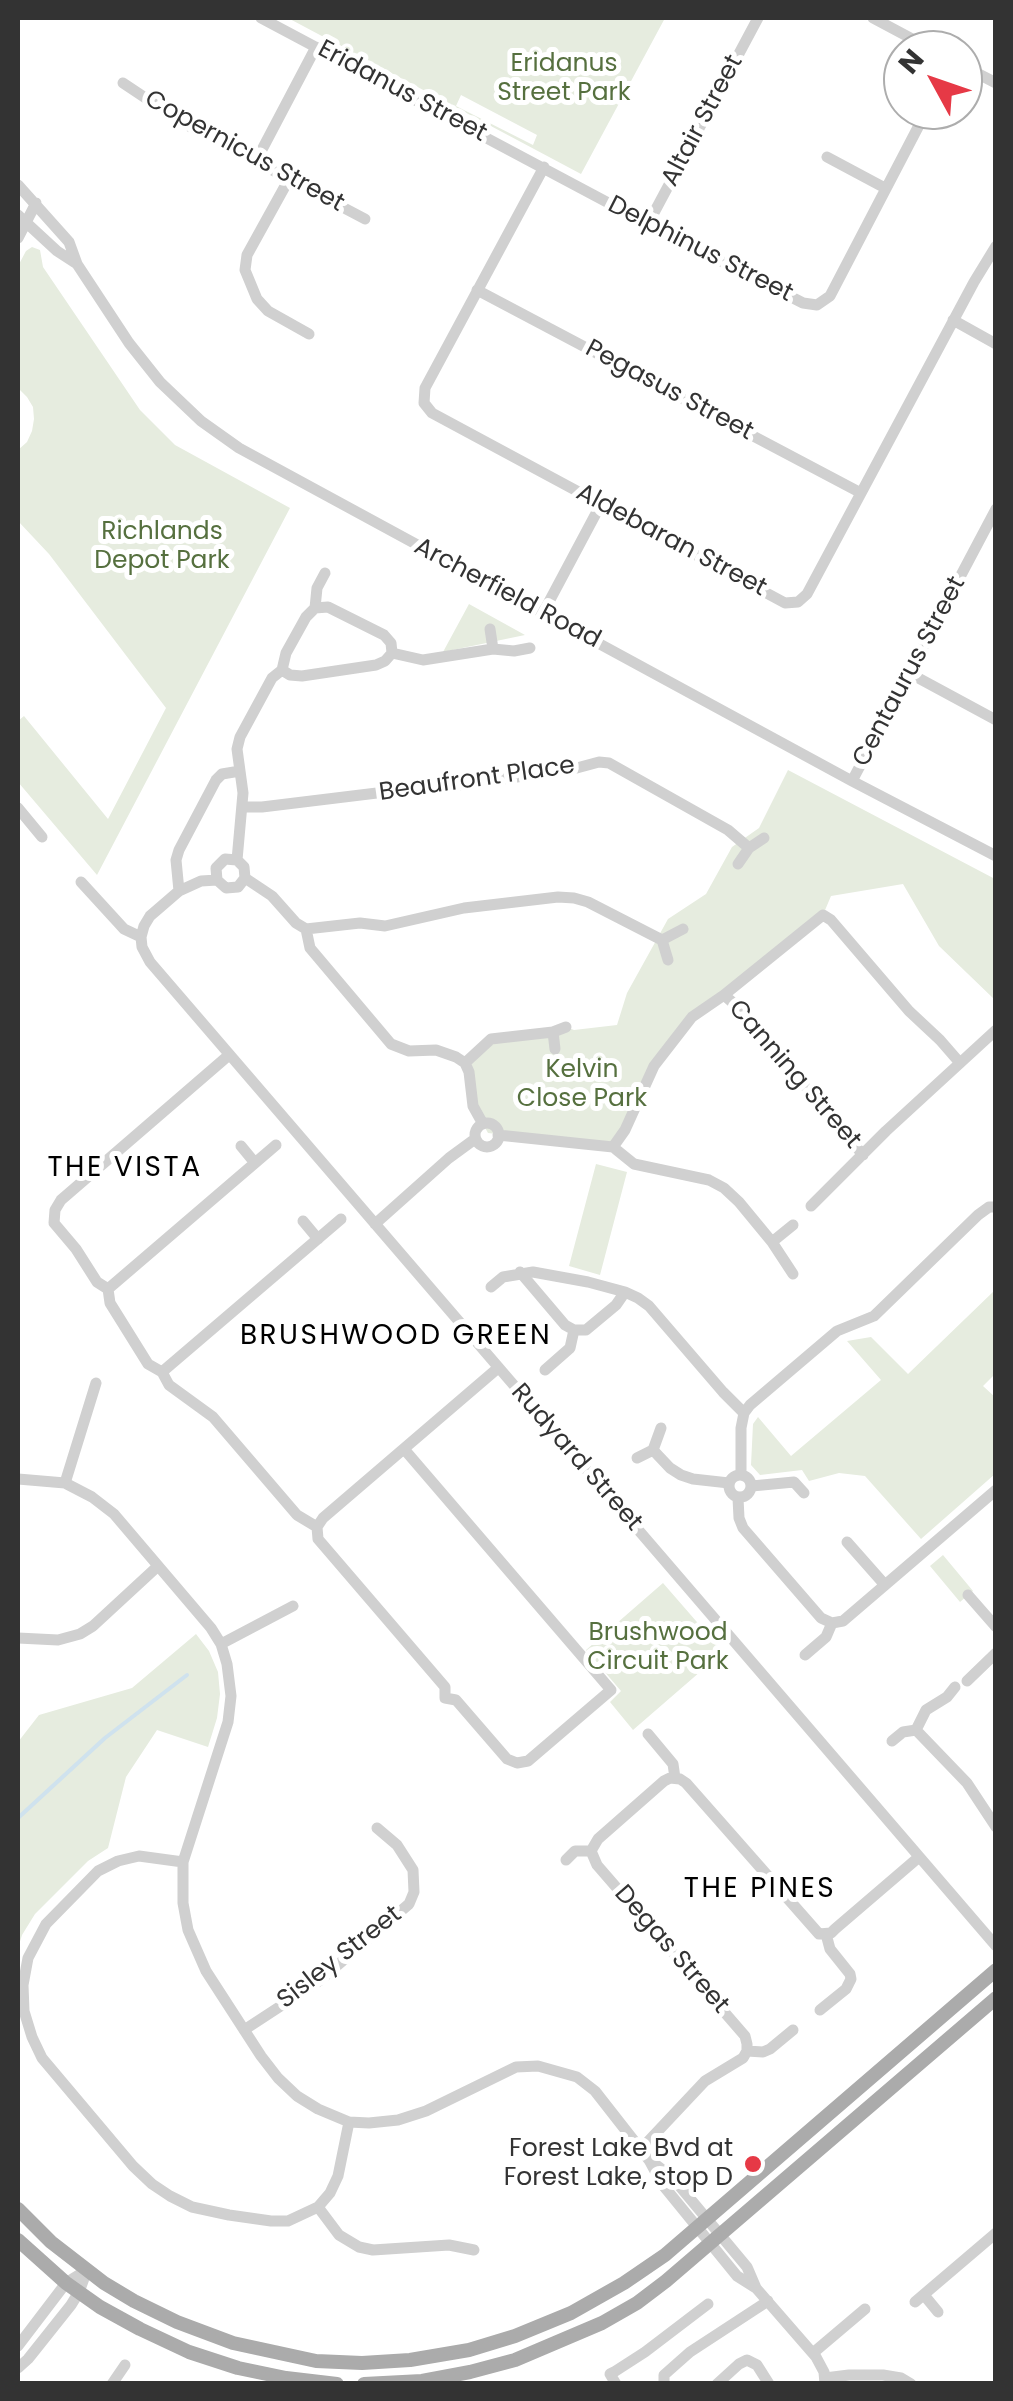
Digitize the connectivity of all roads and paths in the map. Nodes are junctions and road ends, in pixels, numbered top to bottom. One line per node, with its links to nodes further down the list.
1 (261, 18): 5 (street, Eridanus Street)
2 (758, 18): 17 (street, Altair Street)
3 (872, 18): 4 (street)
4 (895, 30)
5 (316, 47): 9 (street); 10 (street, Eridanus Street)
6 (124, 82): 9 (street, Copernicus Street)
7 (916, 130): 13 (street, Delphinus Street)
8 (828, 157): 13 (street)
9 (256, 161): 11 (street, Copernicus Street)
10 (544, 167): 17 (street, Delphinus Street); 21 (street, Aldebaran Street)
11 (290, 179): 16 (street, Copernicus Street); 23 (street)
12 (18, 184): 14 (street, Archerfield Road)
13 (885, 188): 17 (street, Delphinus Street)
14 (36, 203): 15 (street); 20 (street, Archerfield Road)
15 (22, 219): 18 (street); 20 (street, Archerfield Road)
16 (365, 219)
17 (648, 224)
18 (18, 238)
19 (996, 246): 22 (street, Aldebaran Street)
20 (76, 264): 30 (street, Archerfield Road)
21 (478, 290): 25 (street, Pegasus Street); 26 (street, Aldebaran Street)
22 (953, 320): 24 (street); 25 (street, Aldebaran Street)
23 (309, 334)
24 (996, 344)
25 (861, 493): 26 (street, Aldebaran Street)
26 (601, 504): 30 (street)
27 (996, 509): 36 (street, Centaurus Street)
28 (325, 573): 29 (street)
29 (316, 608): 34 (street); 35 (street)
30 (543, 613): 39 (street, Archerfield Road)
31 (490, 630): 33 (street)
32 (530, 648): 33 (street)
33 (493, 649): 34 (street)
34 (392, 652): 35 (street)
35 (282, 670): 38 (street)
36 (909, 672): 37 (street); 39 (street, Centaurus Street)
37 (996, 720)
38 (240, 771): 40 (street); 51 (street)
39 (852, 781): 45 (street, Archerfield Road)
40 (242, 807): 44 (street, Beaufront Place); 46 (street)
41 (18, 808): 42 (street)
42 (42, 838)
43 (764, 838): 44 (street)
44 (748, 848): 47 (street)
45 (996, 856)
46 (237, 860): 48 (street); 49 (street)
47 (738, 864)
48 (245, 878): 49 (street); 52 (street)
49 (217, 880): 51 (street)
50 (81, 882): 54 (street, Rudyard Street)
51 (179, 891): 54 (street)
52 (306, 929): 55 (street); 61 (street)
53 (683, 929): 55 (street)
54 (141, 937): 60 (street, Rudyard Street)
55 (662, 940): 56 (street)
56 (668, 960)
57 (724, 995): 62 (street); 68 (street); 69 (street, Canning Street)
58 (996, 1030): 62 (street)
59 (555, 1049): 61 (street)
60 (229, 1055): 75 (street, Rudyard Street); 82 (street)
61 (465, 1063): 63 (street)
62 (960, 1063): 69 (street)
63 (483, 1124): 64 (street); 65 (street)
64 (498, 1135): 65 (street); 68 (street)
65 (475, 1139): 75 (street)
66 (276, 1144): 70 (street)
67 (241, 1146): 70 (street)
68 (613, 1147): 78 (street)
69 (863, 1155): 71 (street)
70 (255, 1163): 82 (street)
71 (811, 1206)
72 (996, 1207): 89 (street)
73 (341, 1219): 77 (street)
74 (303, 1221): 77 (street)
75 (375, 1224): 85 (street, Rudyard Street)
76 (793, 1225): 78 (street)
77 (318, 1239): 87 (street)
78 (772, 1242): 80 (street)
79 (520, 1272): 81 (street); 83 (street); 84 (street)
80 (793, 1274)
81 (491, 1287)
82 (108, 1289): 87 (street)
83 (625, 1292): 84 (street); 89 (street)
84 (574, 1330): 86 (street)
85 (498, 1368): 91 (street); 121 (street, Rudyard Street)
86 (545, 1370)
87 (162, 1372): 102 (street)
88 (96, 1383): 96 (street)
89 (744, 1413): 94 (street)
90 (660, 1428): 92 (street)
91 (404, 1449): 102 (street); 102 (street)
92 (652, 1450): 93 (street); 97 (street)
93 (637, 1458)
94 (741, 1475): 97 (street); 98 (street)
95 (18, 1480): 96 (street)
96 (65, 1483): 104 (street)
97 (729, 1483): 101 (street)
98 (752, 1486): 100 (street); 101 (street)
99 (996, 1490): 105 (street)
100 (804, 1493)
101 (738, 1498): 108 (street)
102 (317, 1527)
103 (847, 1542): 105 (street)
104 (158, 1566): 110 (street); 111 (street)
105 (885, 1585): 108 (street)
106 (986, 1591): 109 (street)
107 (292, 1606): 111 (street)
108 (832, 1623): 113 (street)
109 (996, 1627)
110 (18, 1638)
111 (221, 1644): 123 (street)
112 (996, 1653): 114 (street)
113 (806, 1655)
114 (916, 1730): 116 (street); 118 (street)
115 (648, 1734): 117 (street)
116 (892, 1740)
117 (675, 1778): 120 (street); 124 (street)
118 (996, 1827)
119 (377, 1828): 129 (street, Sisley Street)
120 (591, 1851): 122 (street); 131 (street, Degas Street)
121 (919, 1857): 124 (street); 125 (street, Rudyard Street)
122 (566, 1860)
123 (183, 1862): 129 (street); 134 (street)
124 (826, 1934): 128 (street)
125 (996, 1946)
126 (996, 1970): 136 (main road)
127 (996, 1998): 138 (main road)
128 (820, 2010)
129 (244, 2030): 132 (street)
130 (793, 2030): 131 (street)
131 (747, 2052): 133 (street)
132 (349, 2122): 133 (street); 134 (street)
133 (645, 2154): 136 (street)
134 (318, 2207): 140 (street)
135 (18, 2209): 141 (main road)
136 (702, 2223): 138 (street); 141 (main road)
137 (996, 2233): 146 (street)
138 (715, 2239): 143 (street); 156 (main road)
139 (18, 2240): 142 (main road)
140 (474, 2250)
141 (87, 2270): 142 (street)
142 (73, 2288): 148 (street); 152 (street); 155 (main road)
143 (768, 2301): 149 (street); 150 (street)
144 (708, 2304): 147 (street)
145 (865, 2309): 150 (street)
146 (938, 2312)
147 (674, 2332): 149 (street); 157 (street)
148 (18, 2346)
149 (690, 2352): 158 (street)
150 (813, 2353): 153 (street)
151 (125, 2365): 154 (street)
152 (18, 2368)
153 (825, 2381): 161 (street)
154 (112, 2384)
155 (337, 2384)
156 (364, 2384)
157 (616, 2384)
158 (664, 2384)
159 (717, 2384): 160 (street)
160 (769, 2384)
161 (910, 2384)

